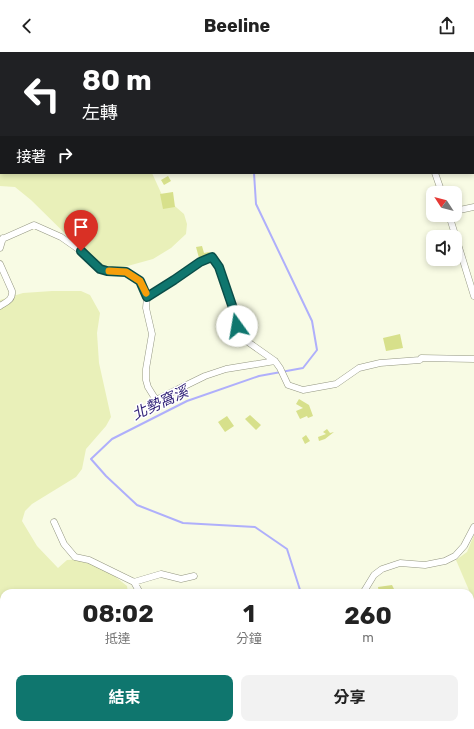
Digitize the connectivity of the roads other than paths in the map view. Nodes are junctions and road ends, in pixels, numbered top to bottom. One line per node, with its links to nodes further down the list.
1 (435, 174): 2 (street)
2 (440, 186)
3 (474, 207): 4 (street)
4 (462, 210)
5 (451, 222): 9 (street)
6 (2, 239): 7 (street); 10 (street)
7 (0, 248)
8 (0, 264): 11 (street)
9 (474, 296)
10 (147, 297): 13 (street); 13 (street)
11 (0, 306)
12 (474, 359): 13 (street)
13 (275, 361)
14 (54, 522): 17 (street)
15 (474, 527): 19 (street)
16 (194, 576): 17 (street)
17 (134, 582): 18 (street)
18 (138, 589)
19 (365, 589)

